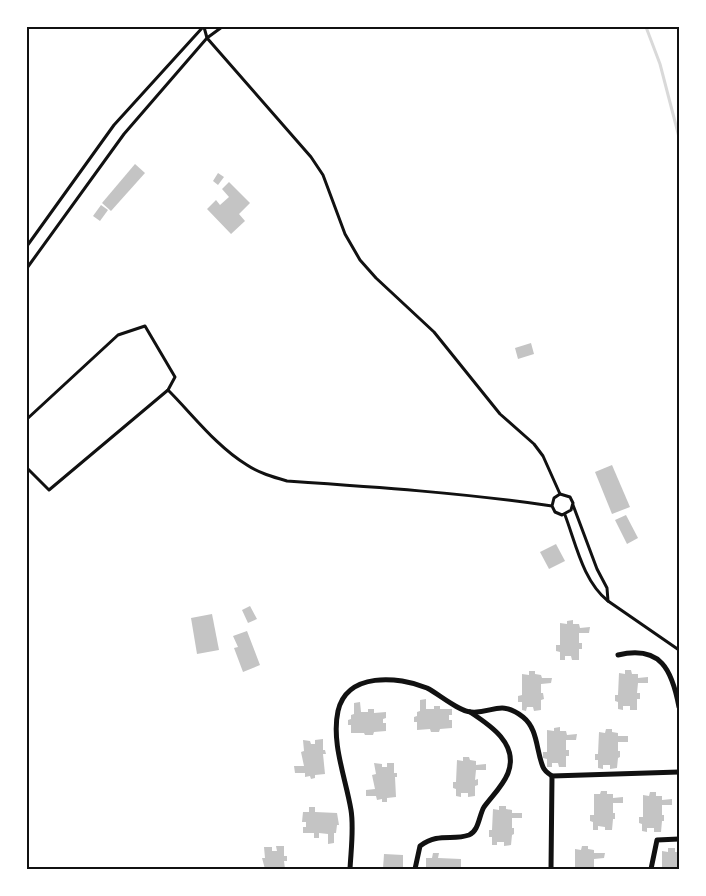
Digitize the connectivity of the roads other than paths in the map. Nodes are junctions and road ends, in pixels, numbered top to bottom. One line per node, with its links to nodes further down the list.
1 (204, 27): 3 (lane); 4 (lane)
2 (222, 27): 3 (lane)
3 (207, 38): 5 (lane); 9 (lane)
4 (27, 246)
5 (27, 268)
6 (168, 390): 7 (lane); 8 (lane); 11 (lane)
7 (27, 419)
8 (27, 468)
9 (560, 494): 10 (lane); 11 (lane)
10 (573, 503): 12 (lane); 13 (lane)
11 (552, 506): 12 (lane)
12 (565, 515): 13 (lane)
13 (608, 601): 14 (lane)
14 (679, 650)
15 (618, 655): 16 (street)
16 (679, 706)
17 (470, 712): 19 (street); 21 (street); 22 (street)
18 (679, 772): 19 (street)
19 (552, 777): 23 (street)
20 (679, 839): 24 (street)
21 (350, 869)
22 (415, 869)
23 (551, 869)
24 (651, 869)

